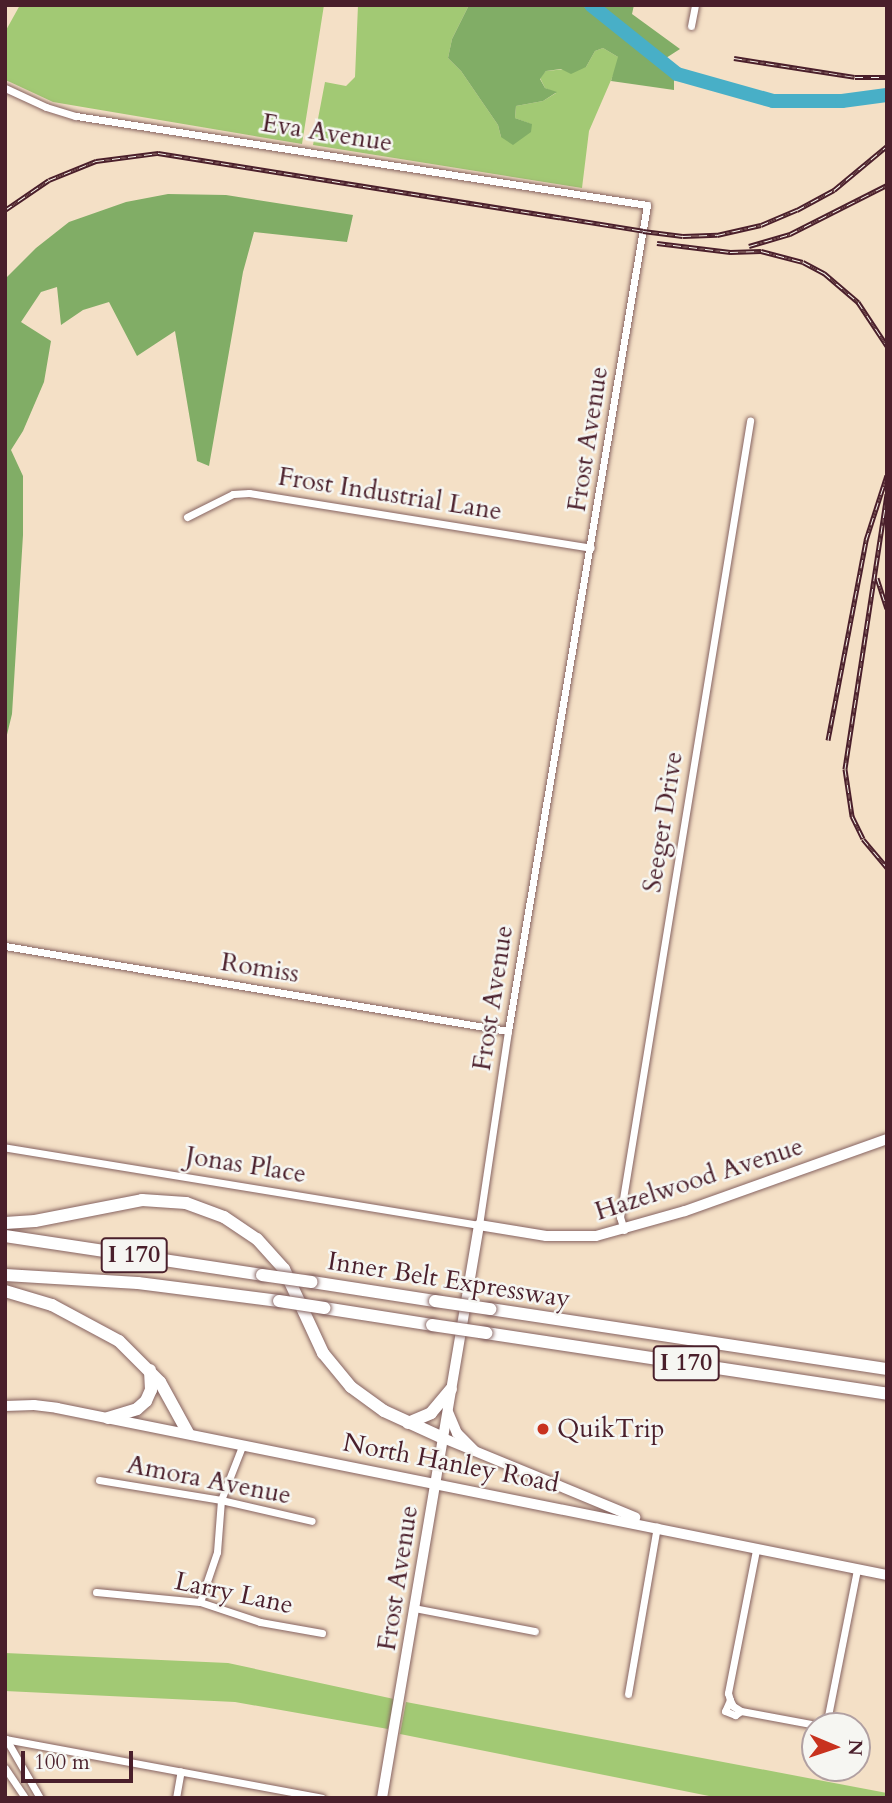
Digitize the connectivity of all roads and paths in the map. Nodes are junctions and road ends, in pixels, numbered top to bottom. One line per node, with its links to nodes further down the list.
1 (695, 5): 2 (street)
2 (691, 26)
3 (5, 88): 4 (street, Eva Avenue)
4 (647, 205): 7 (street, Frost Avenue)
5 (750, 421): 14 (street, Seeger Drive)
6 (187, 517): 7 (street, Frost Industrial Lane)
7 (591, 548): 9 (street, Frost Avenue)
8 (5, 946): 9 (street, Romiss)
9 (508, 1031): 13 (street, Frost Avenue)
10 (887, 1139): 14 (street, Hazelwood Avenue)
11 (5, 1147): 13 (street, Jonas Place)
12 (5, 1223): 25 (highway)
13 (479, 1225): 14 (street, Hazelwood Avenue); 20 (street, Frost Avenue)
14 (624, 1230)
15 (5, 1236): 19 (highway, Inner Belt Expressway / I 170, bridge)
16 (5, 1275): 21 (highway, Inner Belt Expressway / I 170, bridge)
17 (5, 1291): 18 (highway)
18 (150, 1369): 24 (highway); 26 (highway)
19 (887, 1369)
20 (451, 1389): 23 (street, Frost Avenue); 25 (highway)
21 (887, 1394)
22 (5, 1406): 24 (main road, North Hanley Road)
23 (447, 1409): 27 (street, Frost Avenue); 29 (street)
24 (108, 1418): 26 (main road, North Hanley Road)
25 (408, 1423): 27 (highway)
26 (188, 1433): 28 (main road, North Hanley Road)
27 (443, 1438): 29 (main road); 31 (street, Frost Avenue)
28 (243, 1444): 31 (main road, North Hanley Road); 32 (street)
29 (476, 1452): 34 (main road)
30 (99, 1480): 32 (street, Amora Avenue)
31 (435, 1485): 34 (main road, North Hanley Road); 40 (street, Frost Avenue)
32 (221, 1500): 33 (street, Amora Avenue); 39 (street)
33 (312, 1521)
34 (657, 1527): 35 (main road, North Hanley Road); 43 (street)
35 (756, 1550): 36 (main road, North Hanley Road); 45 (street)
36 (857, 1569): 37 (main road, North Hanley Road); 44 (street)
37 (887, 1575)
38 (96, 1591): 39 (street, Larry Lane)
39 (200, 1602): 42 (street, Larry Lane)
40 (414, 1608): 41 (street); 53 (street, Frost Avenue)
41 (535, 1631)
42 (322, 1633)
43 (628, 1694)
44 (827, 1712)
45 (801, 1722)
46 (5, 1739): 48 (street); 50 (street)
47 (5, 1768): 49 (street)
48 (181, 1771): 51 (street); 52 (street)
49 (25, 1798)
50 (40, 1798)
51 (176, 1798)
52 (323, 1798)
53 (382, 1798)

